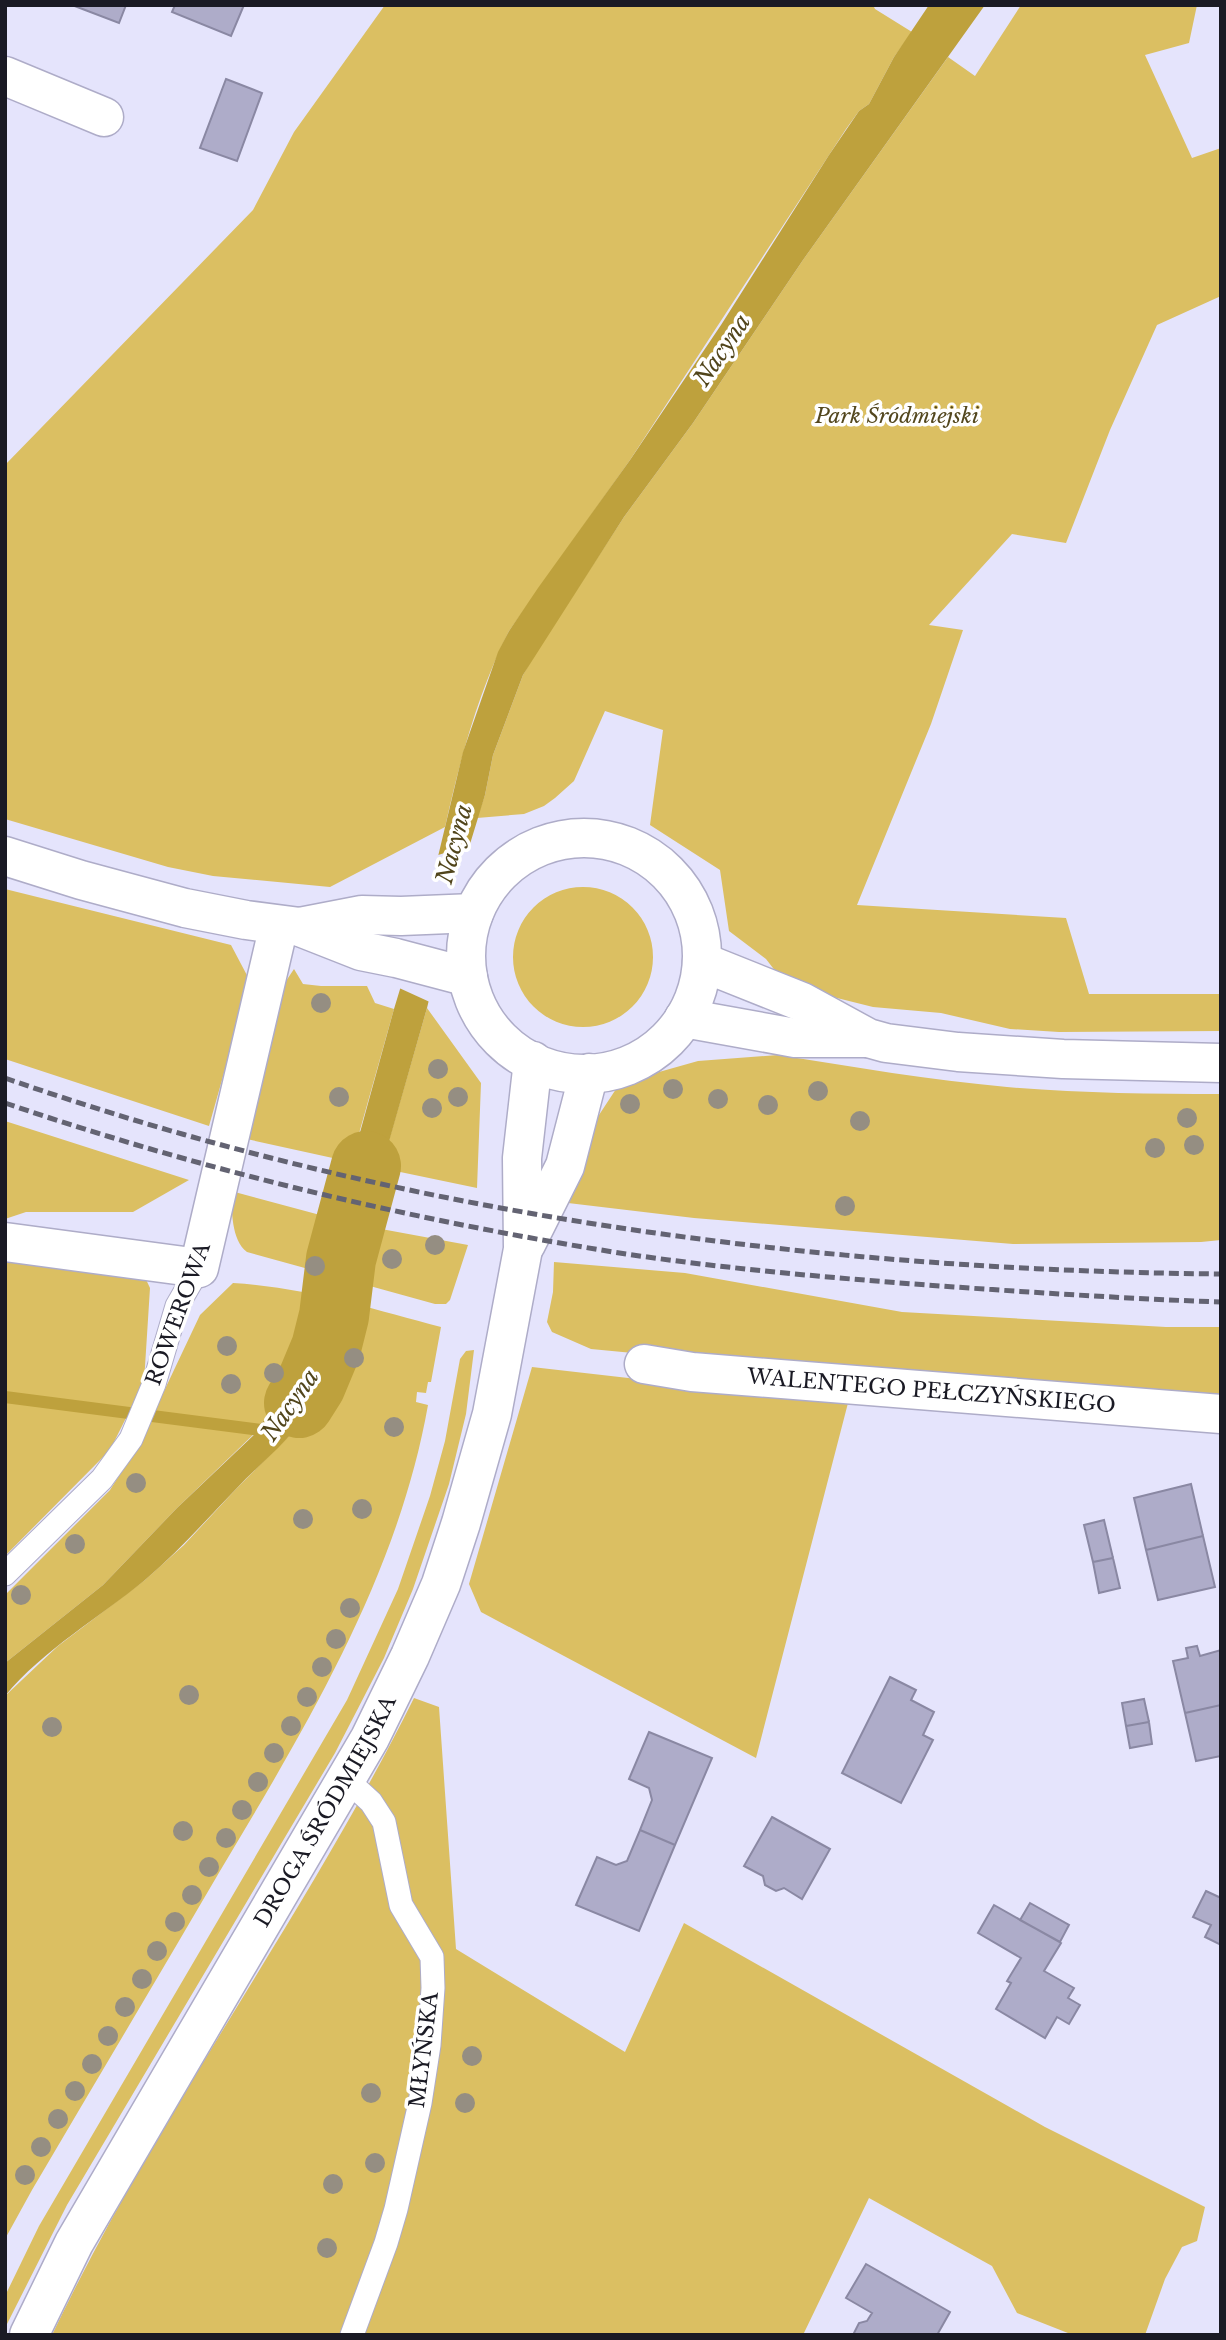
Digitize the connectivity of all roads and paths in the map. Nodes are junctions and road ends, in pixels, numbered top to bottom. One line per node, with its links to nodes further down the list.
1 (5, 76): 2 (main road)
2 (104, 117)
3 (5, 856): 5 (main road)
4 (474, 913): 6 (main road); 7 (main road); 8 (main road)
5 (290, 926): 6 (main road); 16 (main road, ROWEROWA)
6 (361, 933): 8 (main road)
7 (702, 962): 9 (main road); 10 (main road)
8 (468, 977): 11 (main road)
9 (684, 1018): 10 (main road); 13 (main road)
10 (868, 1038): 12 (main road)
11 (533, 1061): 13 (main road); 15 (main road, DROGA ŚRÓDMIEJSKA)
12 (1221, 1063)
13 (589, 1073): 15 (main road, DROGA ŚRÓDMIEJSKA)
14 (5, 1242): 16 (main road)
15 (523, 1249): 20 (main road, DROGA ŚRÓDMIEJSKA)
16 (199, 1268): 19 (lane, ROWEROWA)
17 (644, 1364): 18 (main road, WALENTEGO PEŁCZYŃSKIEGO)
18 (1221, 1415)
19 (5, 1574)
20 (347, 1780): 21 (main road, DROGA ŚRÓDMIEJSKA); 22 (lane, MŁYŃSKA)
21 (29, 2335)
22 (352, 2335)

